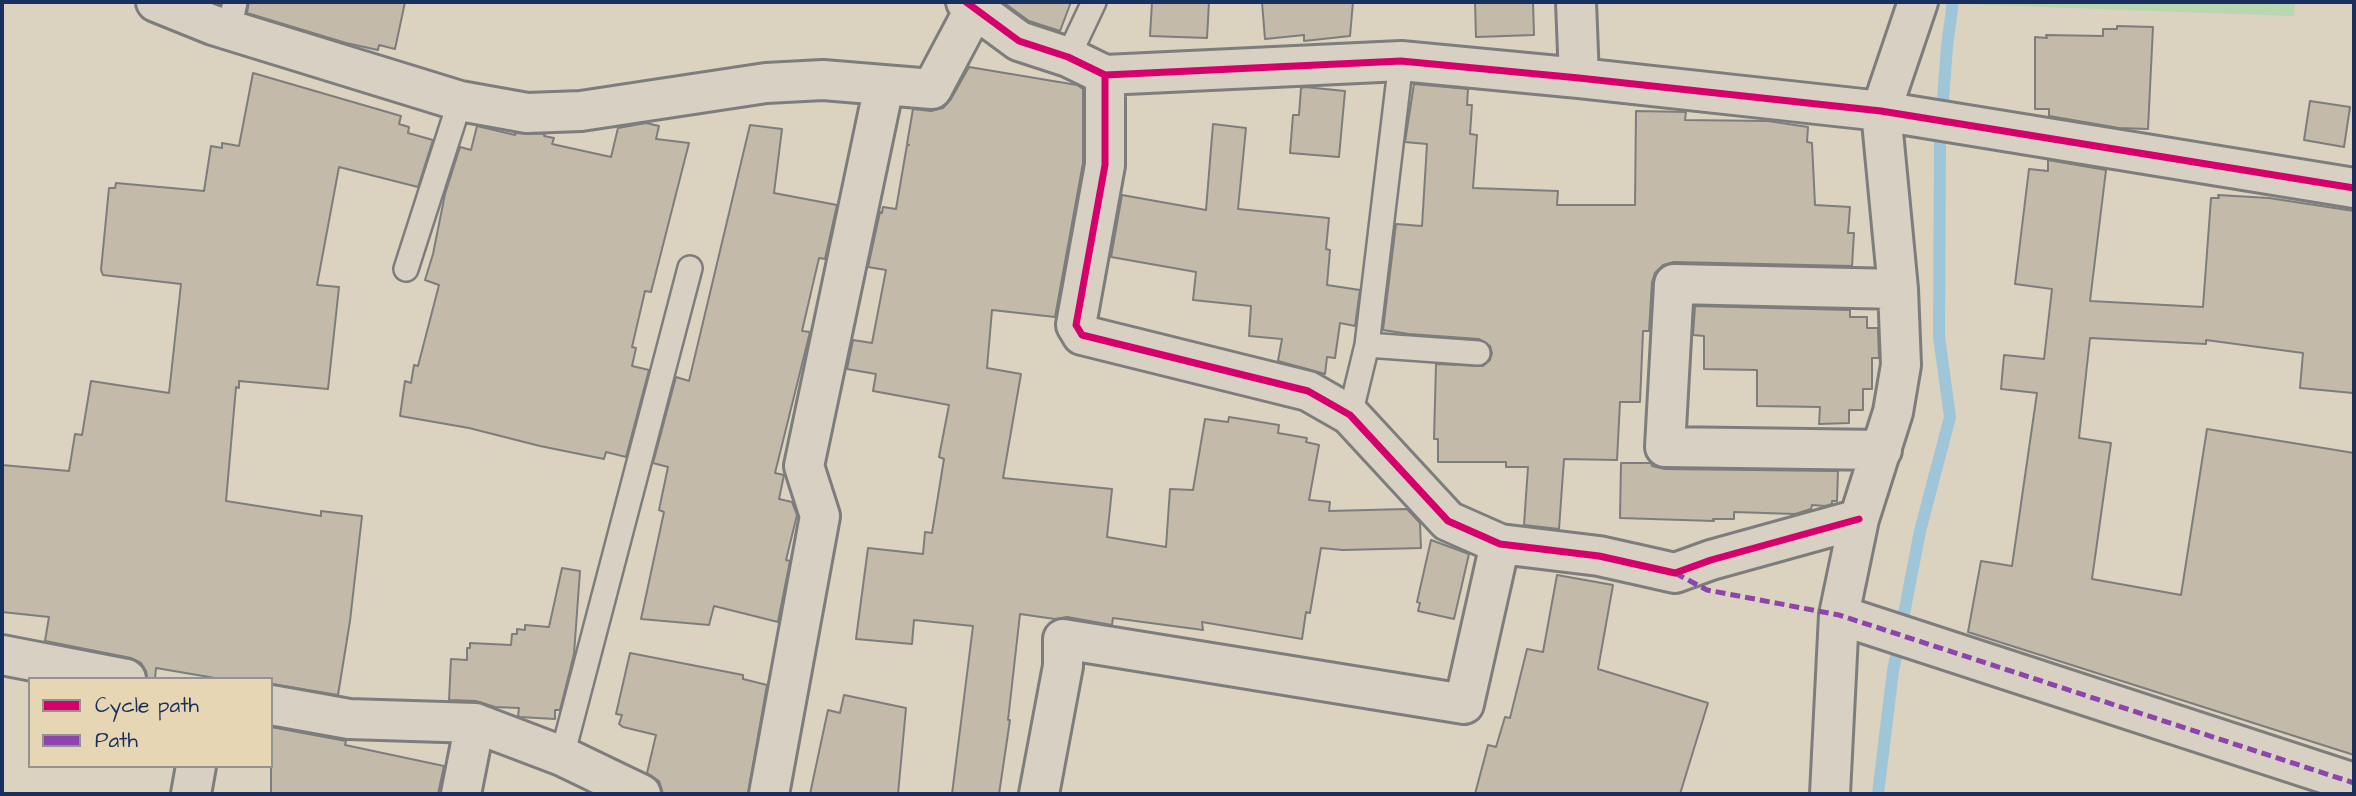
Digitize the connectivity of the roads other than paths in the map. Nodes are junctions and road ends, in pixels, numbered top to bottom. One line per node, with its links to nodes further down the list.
1 (156, 2): 6 (street)
2 (1094, 2): 7 (lane)
3 (1576, 2): 10 (street)
4 (1918, 2): 13 (street)
5 (970, 5): 7 (street); 11 (street)
6 (232, 16): 12 (street)
7 (1068, 57): 9 (street)
8 (1401, 61): 9 (street); 10 (street); 18 (lane)
9 (1105, 75): 20 (street)
10 (1579, 78): 13 (street)
11 (884, 86): 12 (street); 36 (street)
12 (460, 101): 16 (lane)
13 (1881, 111): 14 (street); 17 (street)
14 (2354, 188)
15 (690, 268): 29 (lane)
16 (406, 269)
17 (1898, 289): 21 (street); 21 (street)
18 (1367, 345): 19 (lane); 20 (lane)
19 (1478, 353)
20 (1350, 415): 23 (street)
21 (1882, 450): 22 (street)
22 (1859, 519): 23 (street); 24 (street)
23 (1500, 544): 37 (street)
24 (1839, 615): 31 (street); 38 (street)
25 (2, 655): 26 (street)
26 (117, 677)
27 (273, 705): 28 (street)
28 (475, 723): 29 (street); 34 (street)
29 (562, 756): 35 (street)
30 (196, 768): 33 (street)
31 (2312, 783): 32 (street)
32 (2354, 783)
33 (191, 794)
34 (461, 794)
35 (641, 794)
36 (769, 794)
37 (1039, 794)
38 (1830, 794)

